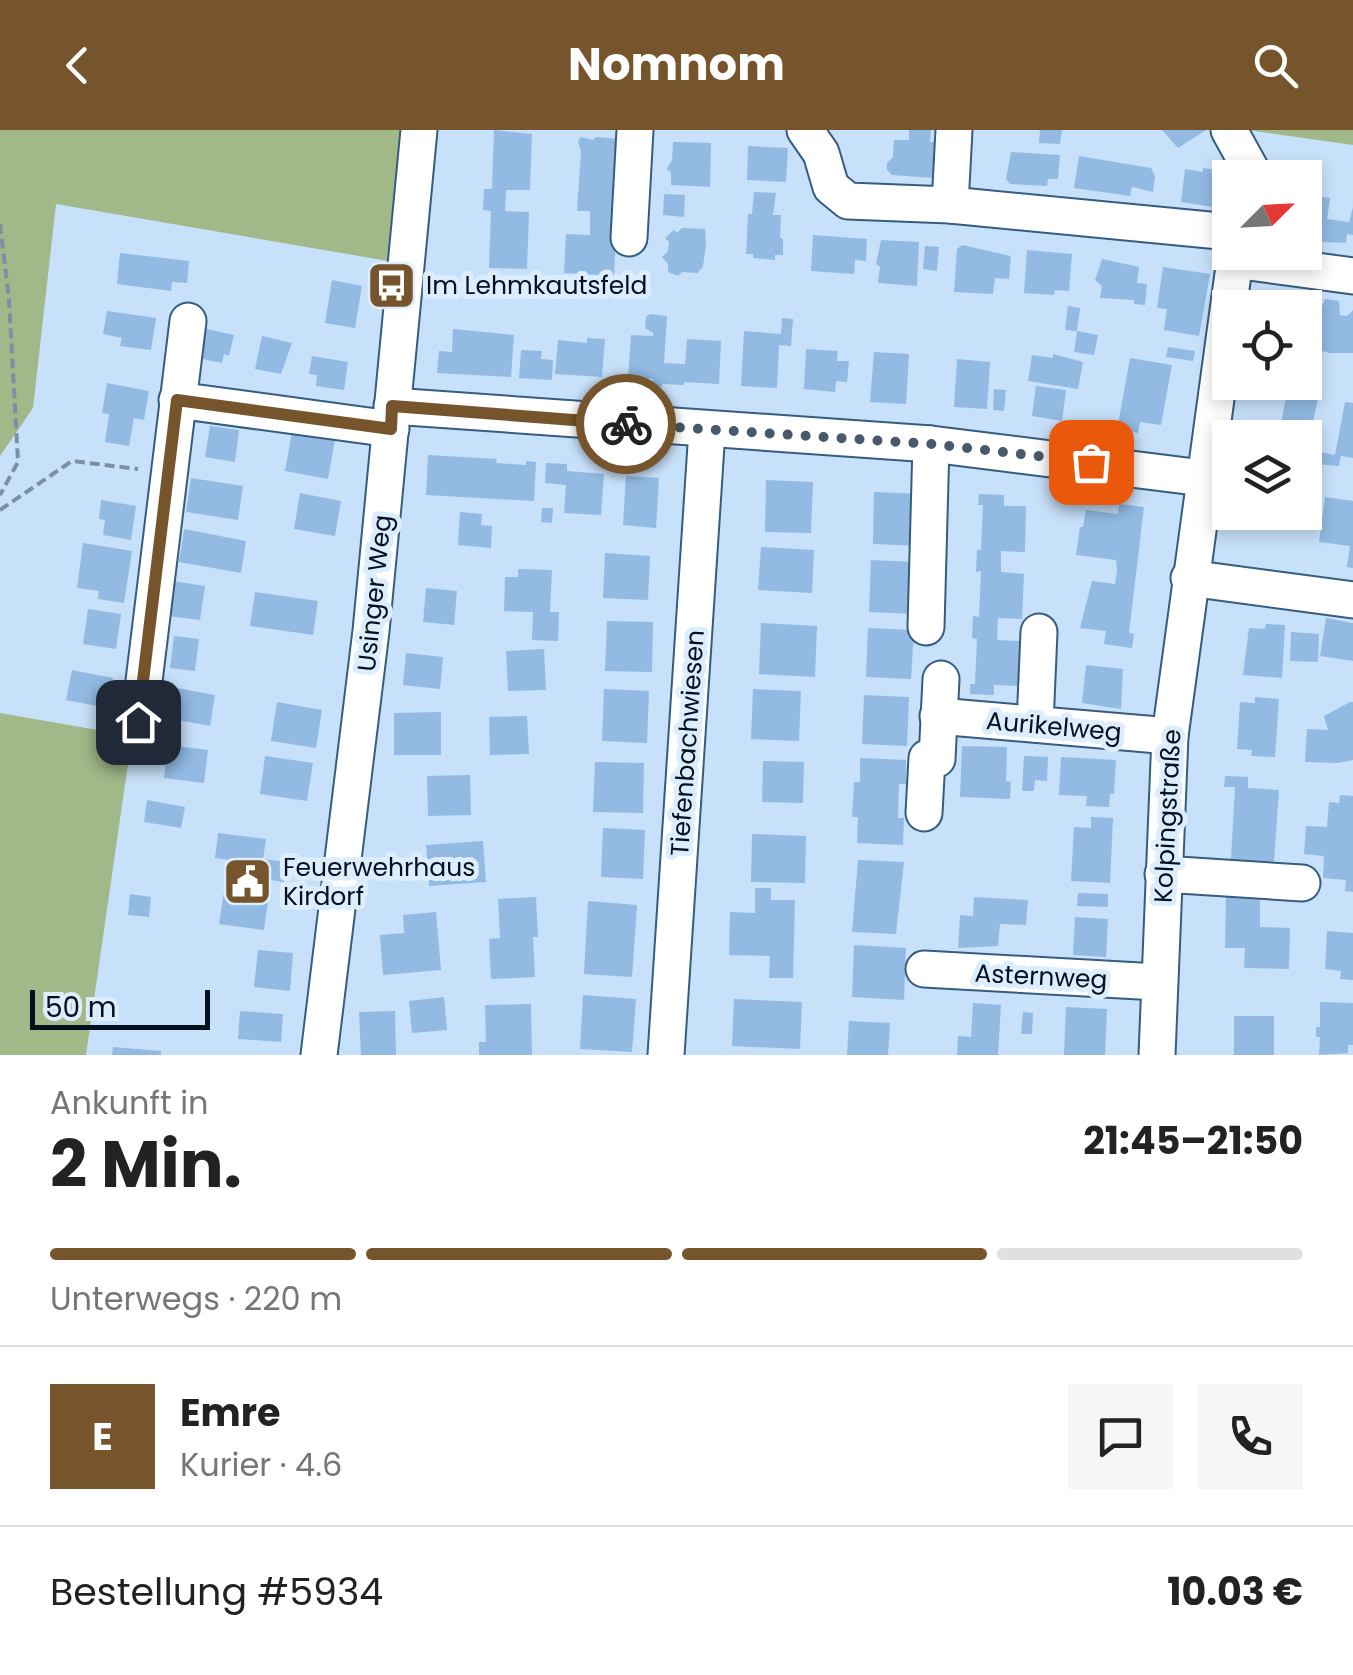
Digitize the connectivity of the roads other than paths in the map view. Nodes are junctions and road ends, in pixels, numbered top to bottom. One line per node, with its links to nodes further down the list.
1 (419, 130): 15 (street, Usinger Weg)
2 (635, 130): 8 (street)
3 (805, 130): 7 (street)
4 (954, 130): 7 (street)
5 (1229, 130): 6 (street)
6 (1243, 160)
7 (950, 205): 9 (street)
8 (629, 238)
9 (1212, 245)
10 (1322, 269): 12 (street)
11 (1231, 270): 18 (street, Kolpingstraße)
12 (1353, 276)
13 (188, 321): 14 (street)
14 (177, 400): 15 (street); 25 (street)
15 (391, 418): 16 (street); 33 (street, Usinger Weg)
16 (707, 430): 17 (street); 34 (street, Tiefenbachwiesen)
17 (931, 444): 18 (street); 21 (street)
18 (1203, 478): 19 (street, Kolpingstraße)
19 (1189, 578): 20 (street); 27 (street, Kolpingstraße)
20 (1353, 600)
21 (926, 627)
22 (1039, 632): 26 (street)
23 (941, 680): 24 (street)
24 (938, 716): 26 (street, Aurikelweg); 28 (street)
25 (138, 722)
26 (1035, 724): 27 (street, Aurikelweg)
27 (1170, 736): 29 (street, Kolpingstraße)
28 (924, 813)
29 (1163, 874): 30 (street); 32 (street, Kolpingstraße)
30 (1302, 882)
31 (924, 970): 32 (street, Asternweg)
32 (1158, 982): 35 (street, Kolpingstraße)
33 (318, 1055)
34 (666, 1055)
35 (1157, 1055)

